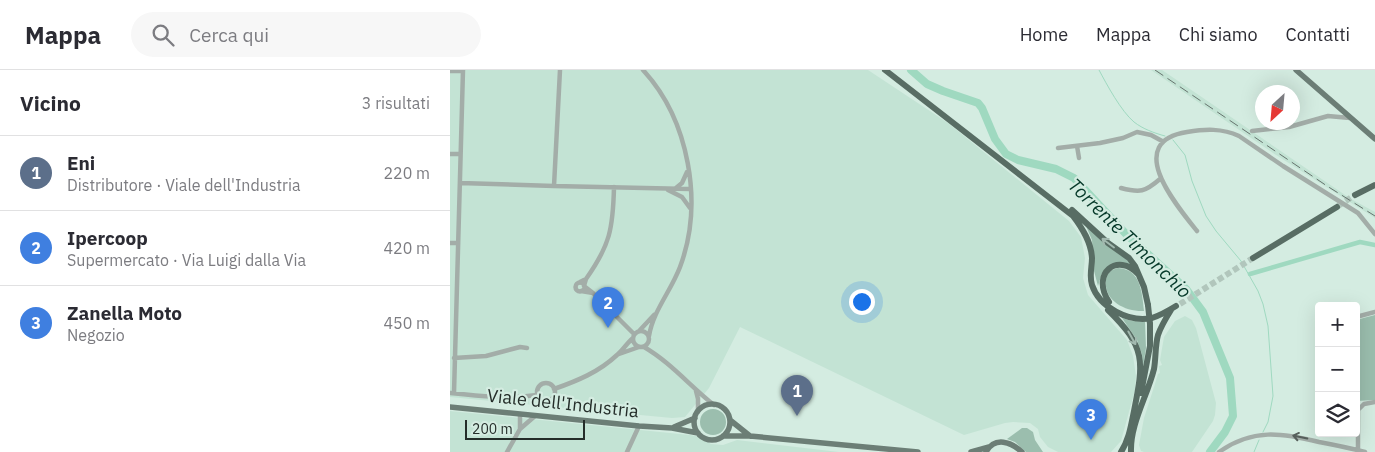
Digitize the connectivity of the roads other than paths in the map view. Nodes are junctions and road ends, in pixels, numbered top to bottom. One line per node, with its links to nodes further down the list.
1 (560, 70): 21 (street)
2 (643, 70): 16 (street)
3 (885, 70): 19 (highway)
4 (1296, 70): 7 (main road)
5 (450, 71): 6 (street)
6 (463, 71): 14 (street)
7 (1350, 118): 8 (street); 10 (main road)
8 (1252, 131)
9 (1165, 139): 11 (street); 17 (street); 31 (street)
10 (1375, 139)
11 (1078, 146): 12 (street); 15 (street)
12 (1058, 148)
13 (450, 154): 14 (street)
14 (460, 154): 18 (street)
15 (1079, 158)
16 (688, 170): 24 (street); 26 (street)
17 (1160, 179): 25 (street); 30 (street)
18 (460, 183): 21 (street); 33 (street)
19 (1031, 183): 35 (highway); 36 (highway, one-way to 19)
20 (1375, 185): 27 (highway)
21 (554, 186): 22 (street)
22 (614, 188): 23 (street); 37 (street)
23 (664, 188): 24 (street); 29 (street)
24 (675, 188): 26 (street)
25 (1121, 188)
26 (690, 189): 29 (street)
27 (1355, 195)
28 (1336, 207): 34 (highway)
29 (690, 209): 43 (street)
30 (1197, 232)
31 (1375, 234)
32 (450, 243): 33 (street)
33 (458, 243): 53 (street)
34 (1253, 258)
35 (1091, 267): 38 (highway); 41 (highway)
36 (1140, 277): 41 (highway); 74 (highway, bridge)
37 (582, 284): 39 (street); 39 (street); 40 (street)
38 (1093, 286): 42 (highway); 74 (highway, one-way to 74)
39 (581, 291): 40 (street)
40 (593, 293): 47 (street)
41 (1109, 302): 42 (highway)
42 (1176, 306): 74 (highway)
43 (657, 312): 46 (street); 48 (street)
44 (1375, 312): 45 (street)
45 (1360, 316)
46 (640, 330): 47 (street); 48 (street)
47 (634, 336): 49 (street); 52 (street)
48 (649, 339): 49 (street); 51 (street)
49 (641, 347): 51 (street); 52 (street)
50 (527, 348): 53 (street)
51 (657, 354): 55 (street)
52 (618, 355): 54 (street)
53 (454, 358): 56 (street)
54 (554, 388): 57 (street); 57 (street)
55 (695, 390): 59 (street); 62 (street)
56 (452, 393): 57 (street)
57 (537, 395)
58 (1375, 402): 60 (street)
59 (714, 404): 62 (main road); 66 (main road)
60 (1360, 405)
61 (450, 407): 63 (main road, Viale dell'Industria)
62 (698, 412): 65 (main road)
63 (520, 414): 64 (main road, Viale dell'Industria); 69 (street)
64 (536, 416): 67 (main road, Viale dell'Industria); 69 (street)
65 (695, 418): 68 (main road, Viale dell'Industria); 70 (main road)
66 (730, 420): 71 (main road); 72 (main road)
67 (639, 426): 68 (main road, Viale dell'Industria); 78 (street)
68 (672, 428): 70 (main road, Viale dell'Industria)
69 (520, 429): 77 (street)
70 (698, 433): 71 (main road, Viale dell'Industria)
71 (724, 436): 72 (main road, Viale dell'Industria)
72 (750, 436): 79 (main road, Viale dell'Industria)
73 (1358, 437): 76 (street)
74 (1129, 441): 82 (highway); 83 (highway)
75 (988, 450): 80 (main road); 81 (main road)
76 (1358, 450): 84 (street, one-way to 84); 85 (street)
77 (508, 452)
78 (627, 452)
79 (918, 452)
80 (971, 452)
81 (1022, 452)
82 (1121, 452)
83 (1131, 452)
84 (1220, 452)
85 (1365, 452)

